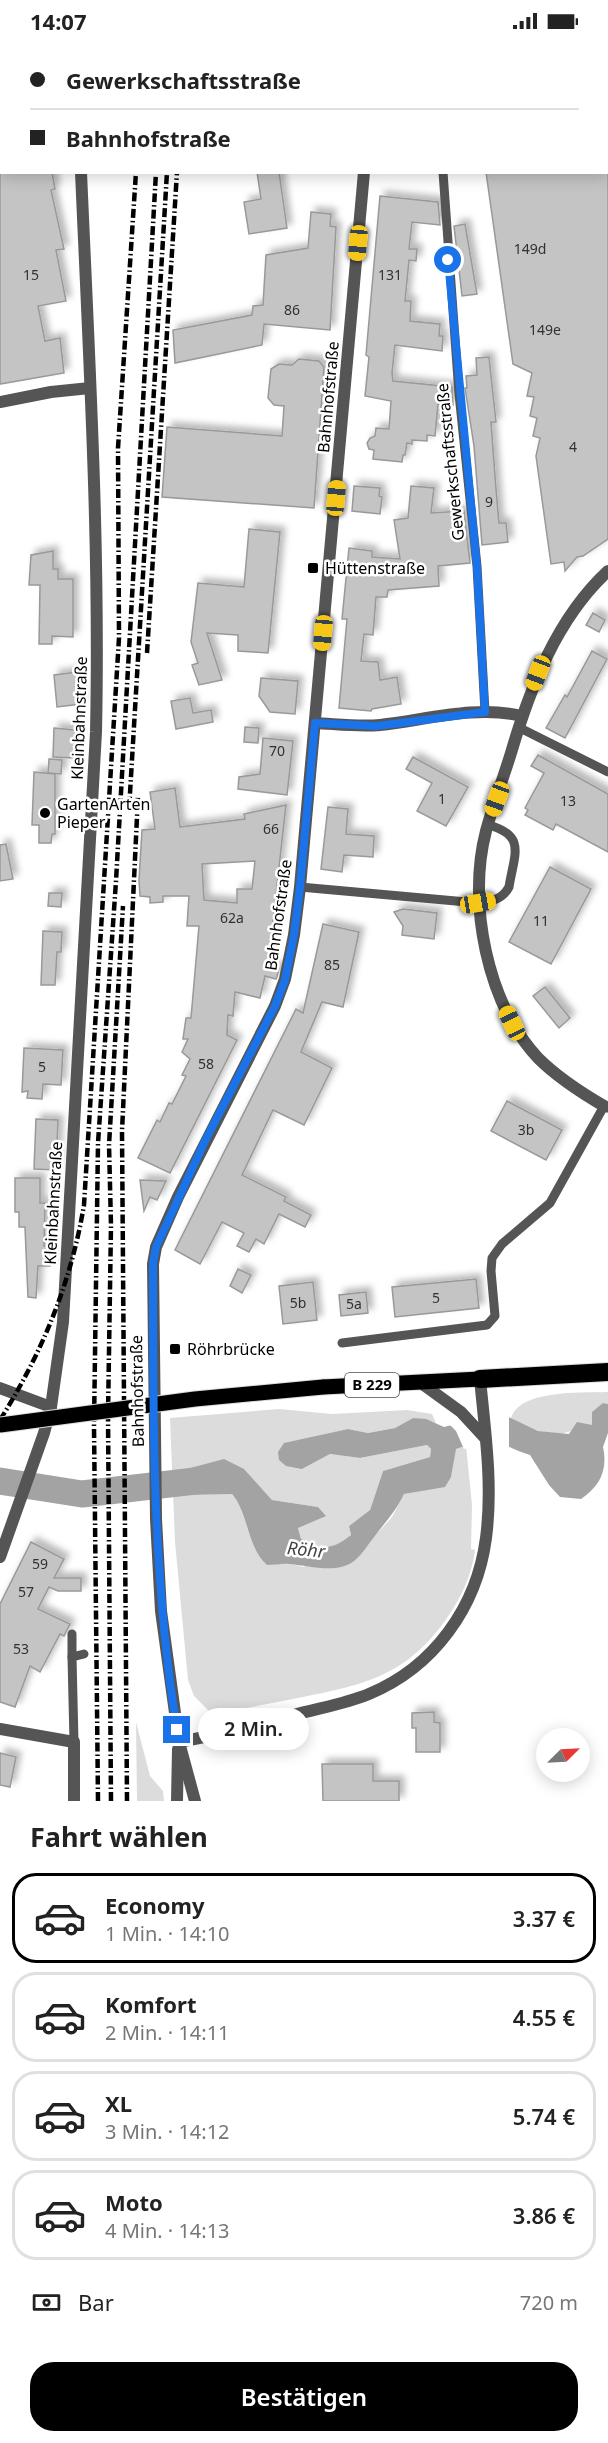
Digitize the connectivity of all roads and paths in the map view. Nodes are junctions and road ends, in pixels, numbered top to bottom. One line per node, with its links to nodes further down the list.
1 (81, 174): 4 (street, Kleinbahnstraße)
2 (364, 174): 9 (street, Bahnhofstraße)
3 (443, 174): 7 (lane, Gewerkschaftsstraße)
4 (90, 388): 5 (street); 20 (street, Kleinbahnstraße)
5 (0, 402)
6 (608, 571): 8 (street)
7 (485, 712): 8 (street); 9 (street)
8 (520, 721): 10 (lane); 11 (street)
9 (315, 723): 12 (street, Bahnhofstraße)
10 (608, 772)
11 (488, 825): 13 (street); 13 (lane)
12 (300, 887): 13 (lane); 29 (street, Bahnhofstraße)
13 (478, 903): 14 (street)
14 (606, 1107): 15 (lane)
15 (342, 1343)
16 (608, 1372): 17 (highway)
17 (480, 1379): 18 (main road, B 229); 22 (street)
18 (421, 1383): 21 (main road, B 229, bridge); 22 (street)
19 (0, 1388): 20 (street)
20 (51, 1407): 23 (street, Kleinbahnstraße)
21 (0, 1425)
22 (485, 1438): 29 (street)
23 (0, 1557)
24 (72, 1634): 26 (lane)
25 (84, 1654): 26 (lane)
26 (72, 1657): 28 (lane)
27 (0, 1729): 28 (street)
28 (74, 1742): 30 (street)
29 (179, 1742): 31 (street, Bahnhofstraße); 32 (street, Bahnhofstraße)
30 (74, 1801)
31 (177, 1801)
32 (195, 1801)

